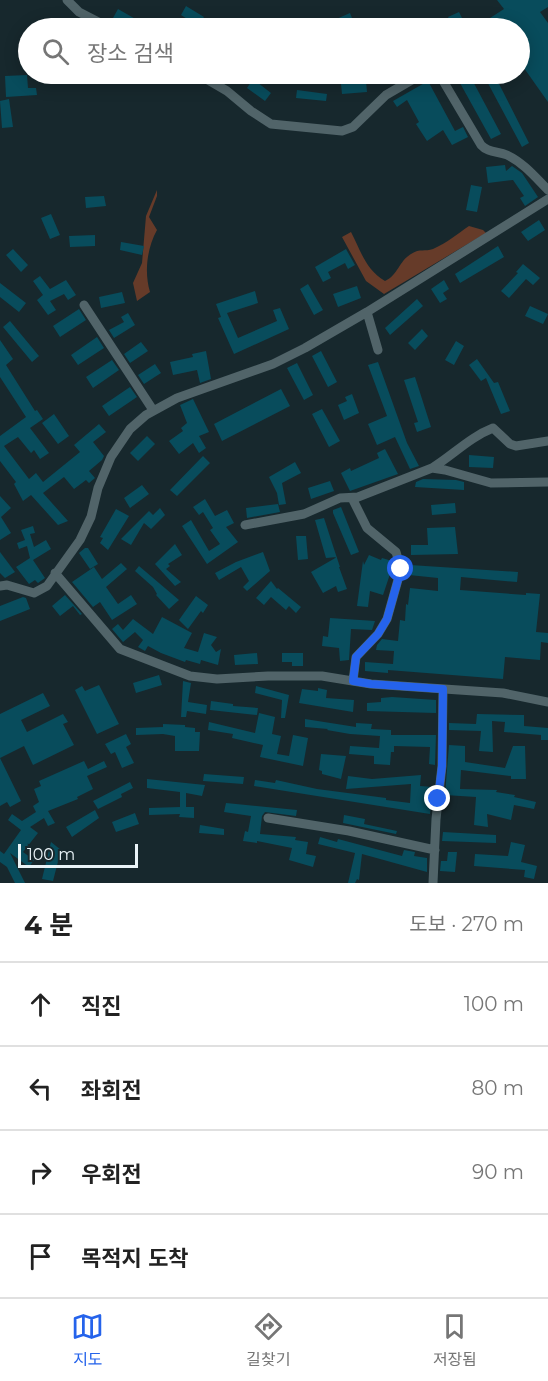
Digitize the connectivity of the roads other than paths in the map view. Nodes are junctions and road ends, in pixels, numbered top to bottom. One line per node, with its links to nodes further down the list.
1 (67, 0): 2 (street)
2 (91, 18)
3 (214, 84): 4 (street)
4 (405, 84)
5 (446, 84): 6 (street)
6 (548, 190)
7 (548, 199): 9 (street)
8 (84, 305): 11 (street)
9 (367, 312): 10 (street); 11 (street)
10 (378, 350)
11 (153, 410): 17 (street)
12 (548, 441): 13 (street)
13 (432, 468): 14 (street); 15 (street)
14 (548, 482)
15 (352, 498): 16 (street); 19 (street)
16 (245, 525)
17 (55, 573): 18 (street); 19 (street)
18 (0, 586)
19 (353, 681): 20 (street)
20 (443, 689): 21 (street); 23 (street)
21 (548, 702)
22 (268, 818): 23 (street)
23 (435, 850): 24 (street)
24 (433, 883)

